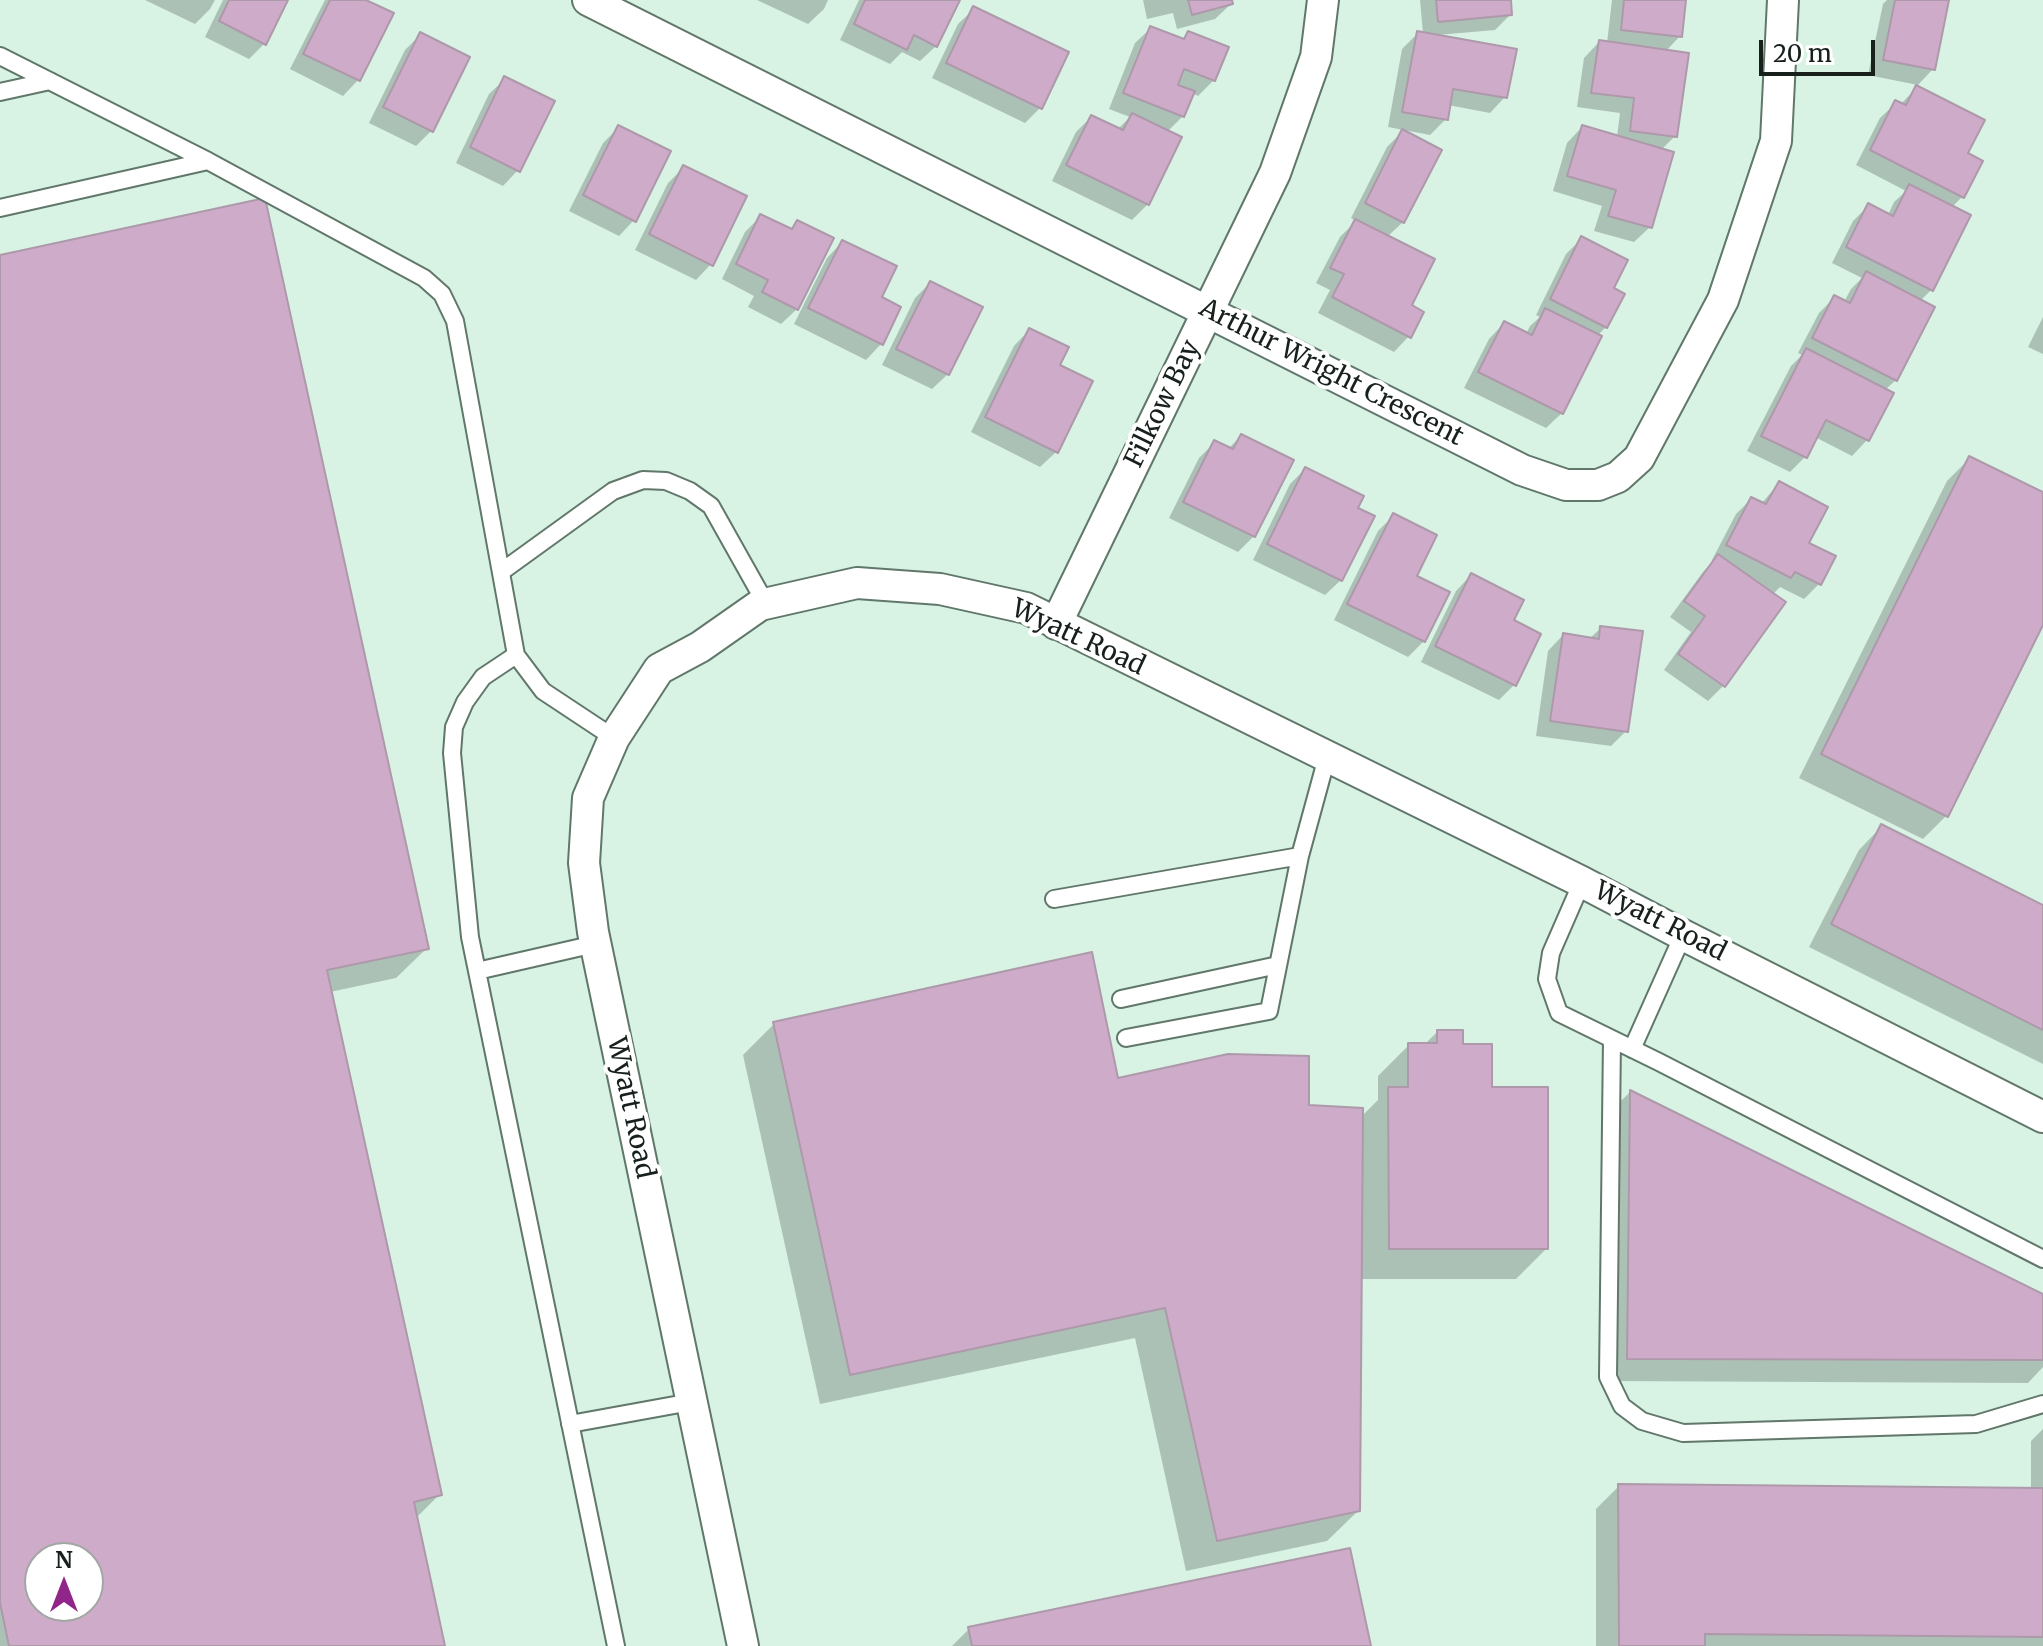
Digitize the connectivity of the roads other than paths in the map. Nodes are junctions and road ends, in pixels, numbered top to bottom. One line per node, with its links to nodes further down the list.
1 (588, 0): 9 (street, Arthur Wright Crescent)
2 (1323, 0): 9 (street, Filkow Bay)
3 (1783, 0): 9 (street, Arthur Wright Crescent)
4 (0, 56): 5 (lane)
5 (50, 81): 6 (lane); 7 (lane)
6 (0, 92)
7 (208, 161): 8 (lane); 10 (lane)
8 (0, 208)
9 (1209, 311): 12 (street, Filkow Bay)
10 (501, 572): 11 (lane); 13 (lane)
11 (766, 604): 12 (street, Wyatt Road); 14 (street, Wyatt Road)
12 (1056, 624): 15 (street, Wyatt Road)
13 (516, 655): 14 (lane); 22 (lane)
14 (614, 738): 20 (street, Wyatt Road)
15 (1327, 757): 16 (lane); 17 (street, Wyatt Road)
16 (1300, 856): 18 (lane); 21 (lane)
17 (1582, 882): 19 (street, Wyatt Road); 25 (lane)
18 (1054, 899)
19 (1683, 935): 26 (lane); 27 (street, Wyatt Road)
20 (595, 944): 22 (lane); 29 (street, Wyatt Road)
21 (1278, 965): 23 (lane); 24 (lane)
22 (477, 971): 31 (lane)
23 (1121, 999)
24 (1126, 1038)
25 (1612, 1039): 26 (lane); 30 (lane)
26 (1632, 1049): 28 (lane)
27 (2043, 1117)
28 (2043, 1259)
29 (691, 1402): 31 (lane); 33 (street, Wyatt Road)
30 (2043, 1404)
31 (570, 1424): 32 (lane)
32 (616, 1646)
33 (743, 1646)

